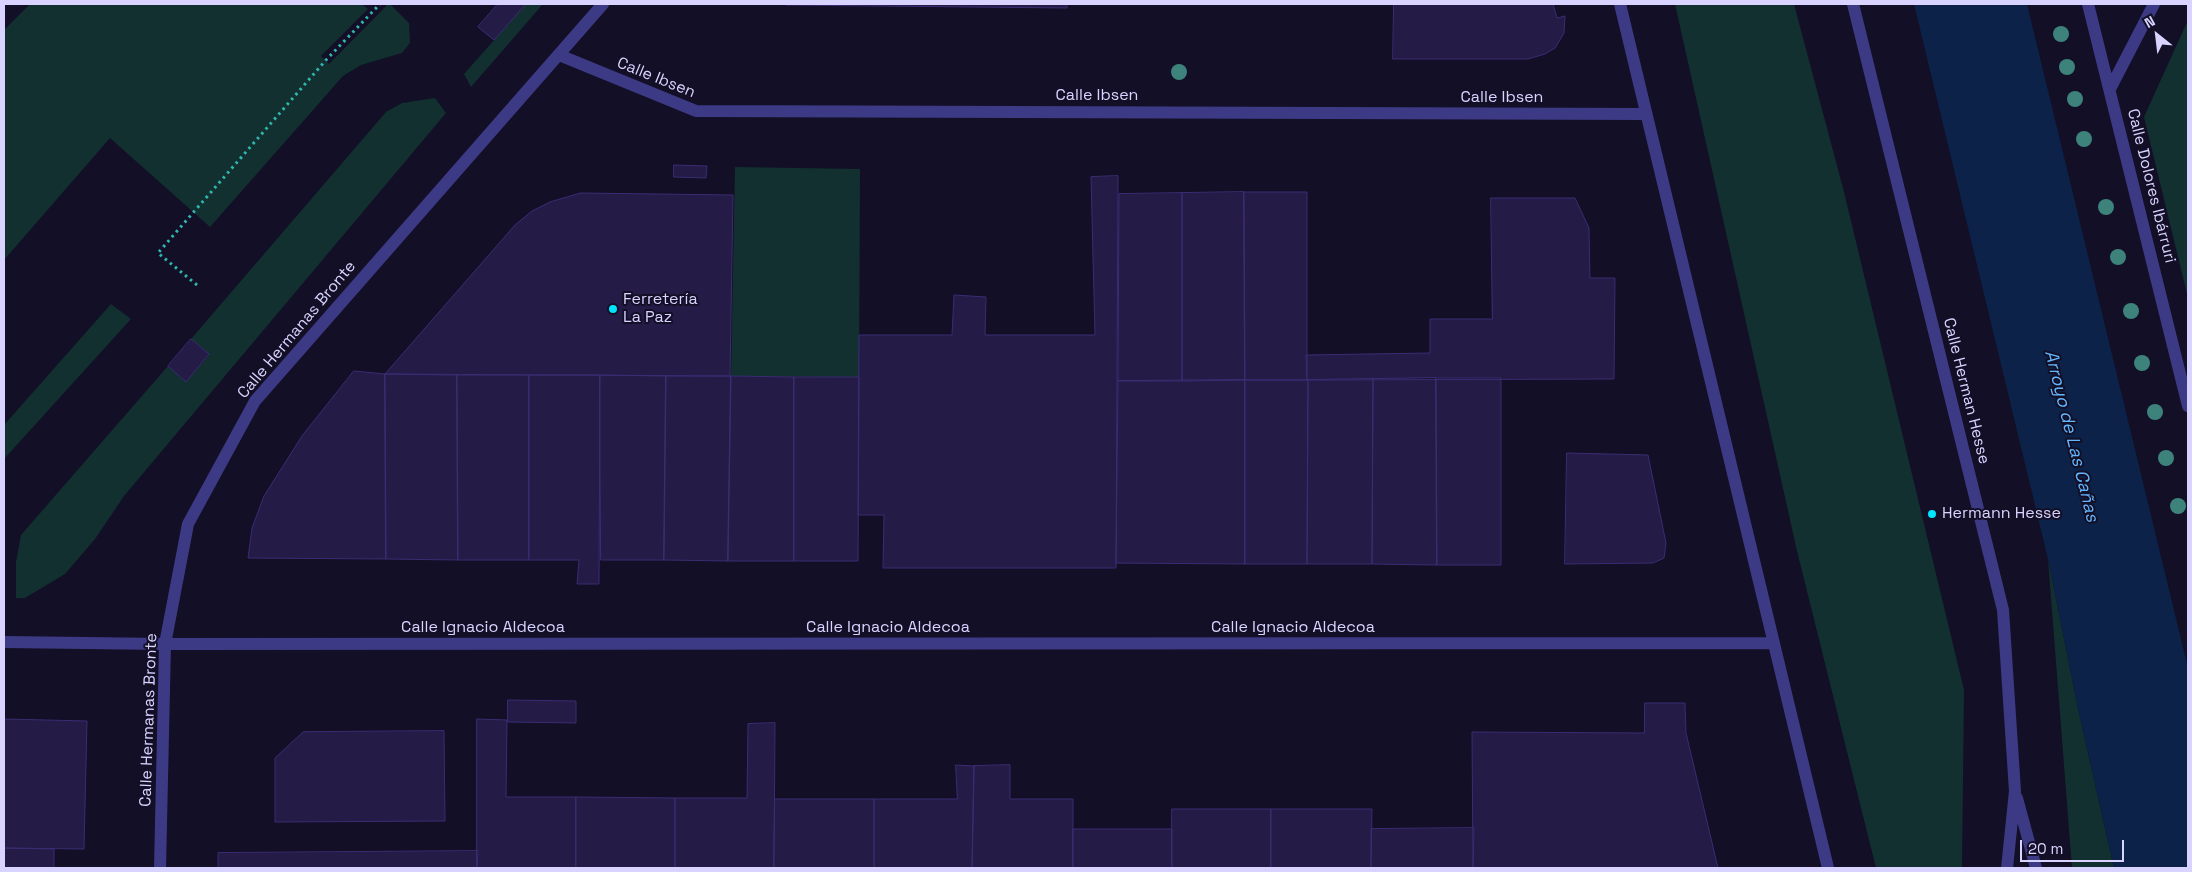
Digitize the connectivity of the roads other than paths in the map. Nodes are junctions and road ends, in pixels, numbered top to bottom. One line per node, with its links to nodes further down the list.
1 (603, 4): 6 (street, Calle Hermanas Bronte)
2 (1620, 4): 8 (street)
3 (1853, 4): 13 (street, Calle Herman Hesse)
4 (2088, 4): 7 (street, Calle Dolores Ibárruri)
5 (2154, 4): 7 (street)
6 (559, 55): 8 (street, Calle Ibsen); 11 (street, Calle Hermanas Bronte)
7 (2110, 89): 9 (street, Calle Dolores Ibárruri)
8 (1646, 114): 12 (street)
9 (2188, 406)
10 (4, 642): 11 (street, Calle Ignacio Aldecoa)
11 (165, 644): 12 (street, Calle Ignacio Aldecoa); 14 (street, Calle Hermanas Bronte)
12 (1773, 644): 15 (street)
13 (2015, 791): 16 (street, Calle Herman Hesse); 17 (street, Calle Herman Hesse)
14 (160, 868)
15 (1828, 868)
16 (2007, 868)
17 (2036, 868)

